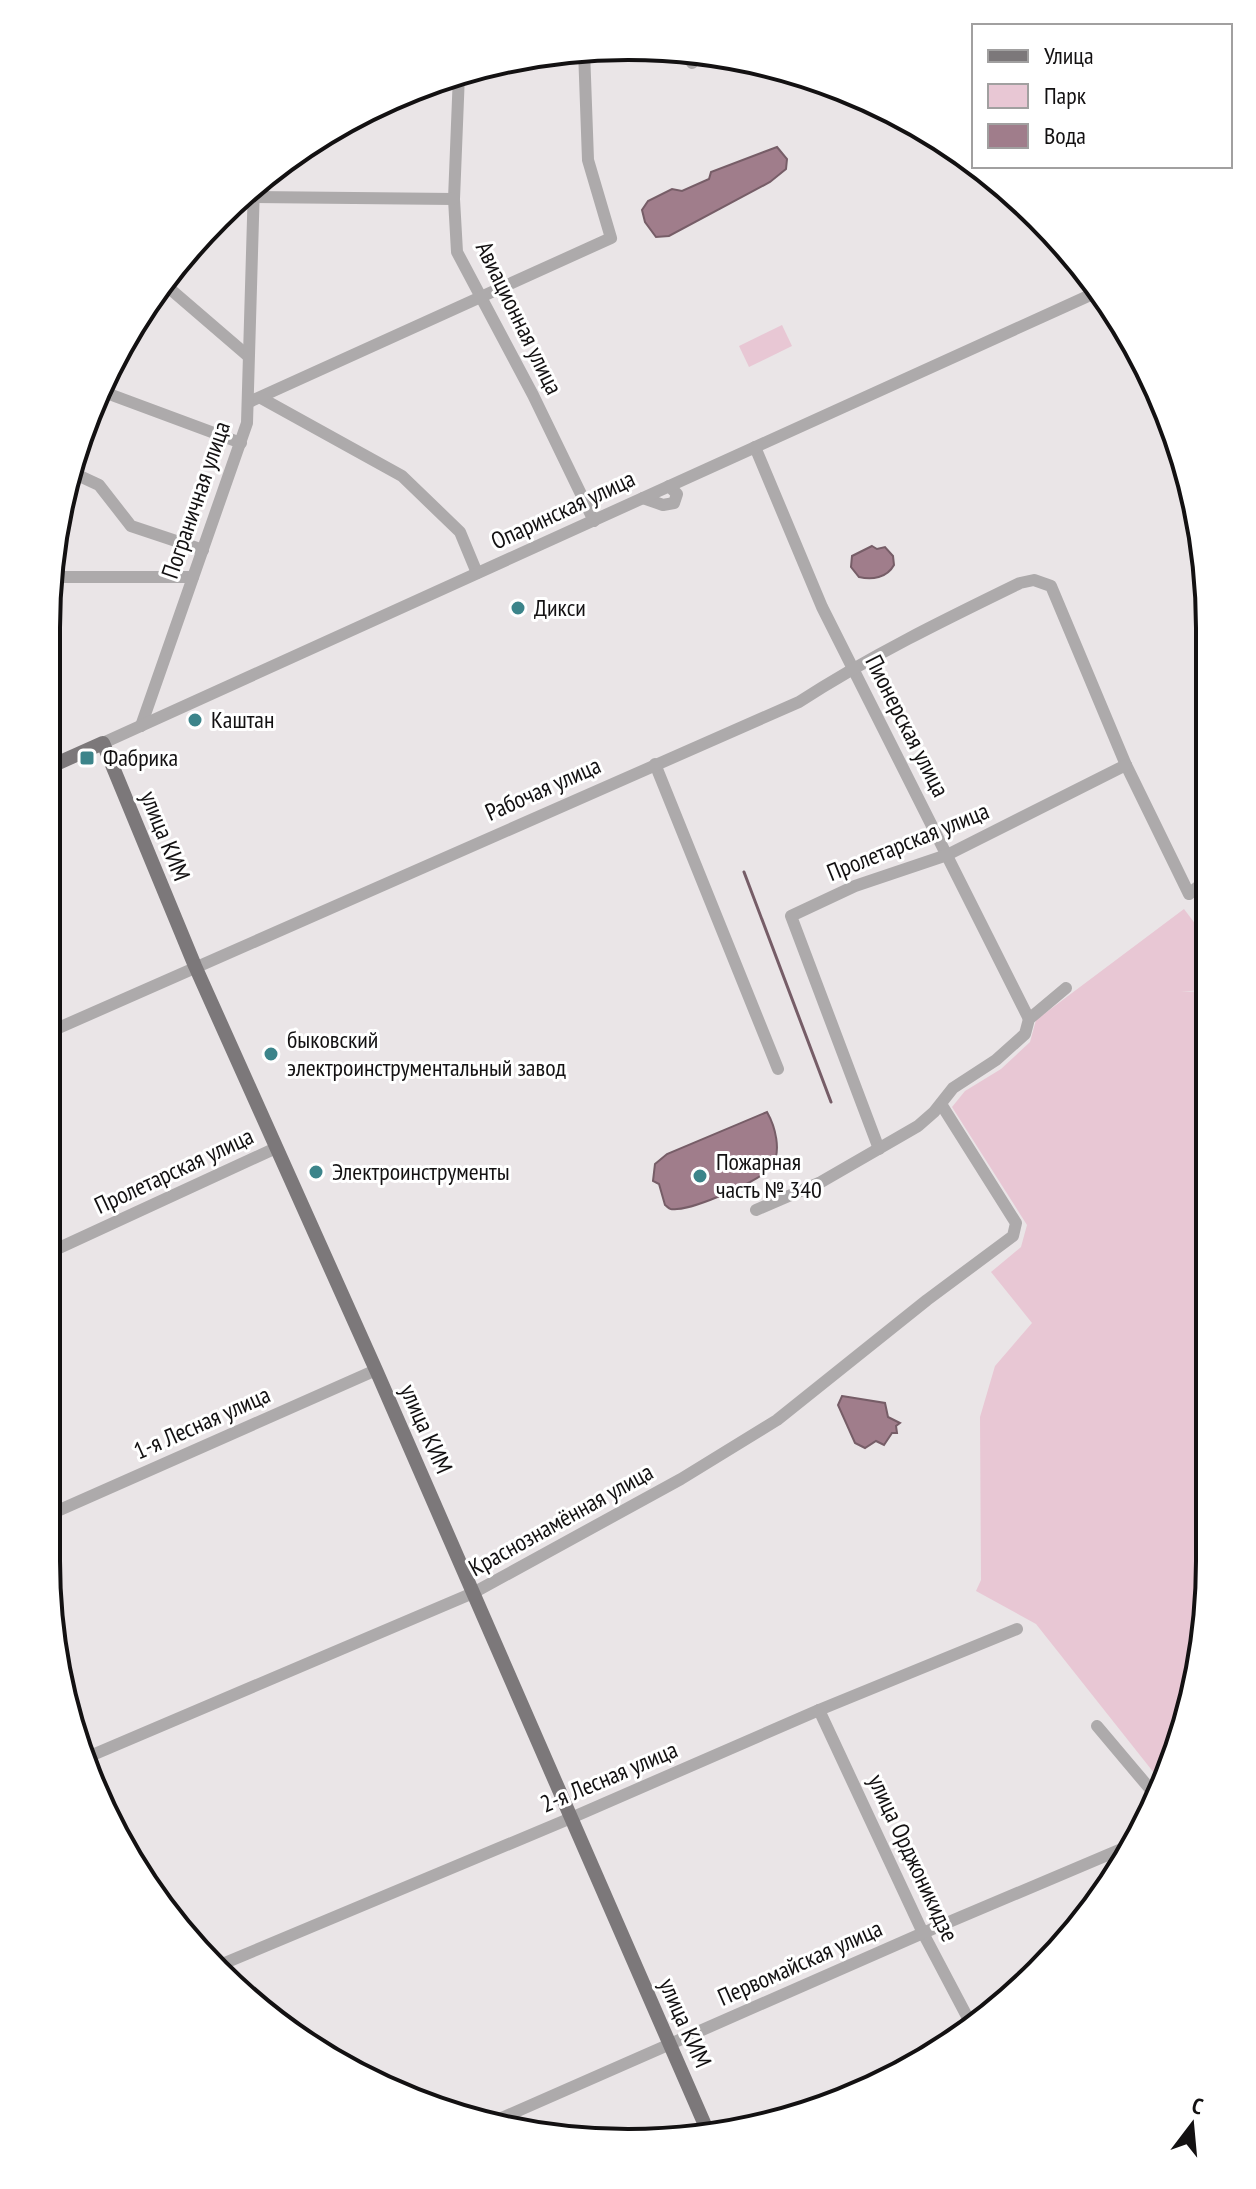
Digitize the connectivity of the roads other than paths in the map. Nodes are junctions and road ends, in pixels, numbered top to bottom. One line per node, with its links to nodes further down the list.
1 (584, 62): 8 (street)
2 (459, 86): 4 (street, Авиационная улица)
3 (265, 191): 4 (street)
4 (454, 199): 8 (street, Авиационная улица)
5 (254, 200): 9 (street, Пограничная улица)
6 (172, 289): 9 (street)
7 (1089, 296): 13 (street, Опаринская улица)
8 (480, 299): 11 (street); 15 (street, Авиационная улица)
9 (248, 356): 11 (street, Пограничная улица)
10 (111, 395): 12 (street)
11 (255, 400): 12 (street, Пограничная улица); 17 (street)
12 (241, 443): 16 (street, Пограничная улица)
13 (755, 447): 15 (street, Опаринская улица); 20 (street, Пионерская улица)
14 (80, 476): 16 (street)
15 (594, 521): 17 (street, Опаринская улица)
16 (203, 550): 19 (street, Пограничная улица)
17 (477, 573): 21 (street, Опаринская улица)
18 (63, 577): 19 (street)
19 (193, 577): 21 (street, Пограничная улица)
20 (853, 667): 24 (street, Рабочая улица); 25 (street, Рабочая улица); 26 (street, Пионерская улица)
21 (141, 726): 22 (street, Опаринская улица)
22 (103, 743): 23 (main road, Опаринская улица); 28 (main road, улица КИМ)
23 (60, 762)
24 (655, 764): 28 (street, Рабочая улица); 32 (street)
25 (1126, 765): 26 (street, Пролетарская улица); 27 (street)
26 (947, 855): 30 (street, Пионерская улица); 35 (street, Пролетарская улица)
27 (1196, 888)
28 (195, 966): 31 (street, Рабочая улица); 34 (main road, улица КИМ)
29 (1066, 988): 30 (street)
30 (1029, 1019): 33 (street)
31 (60, 1027)
32 (778, 1069)
33 (941, 1104): 35 (street); 40 (street, Краснознамённая улица)
34 (276, 1148): 37 (street, Пролетарская улица); 38 (main road, улица КИМ)
35 (879, 1149): 36 (street)
36 (756, 1210)
37 (60, 1248)
38 (376, 1370): 39 (street, 1-я Лесная улица); 40 (main road, улица КИМ)
39 (60, 1510)
40 (473, 1593): 44 (street, Краснознамённая улица); 46 (main road, улица КИМ)
41 (1017, 1629): 42 (street, 2-я Лесная улица)
42 (819, 1710): 46 (street, 2-я Лесная улица); 48 (street, улица Орджоникидзе)
43 (1097, 1726): 45 (street)
44 (94, 1754)
45 (1149, 1787)
46 (571, 1818): 49 (street, 2-я Лесная улица); 51 (main road, улица КИМ)
47 (1116, 1851): 48 (street, Первомайская улица)
48 (923, 1933): 50 (street, улица Орджоникидзе); 51 (street, Первомайская улица)
49 (226, 1963)
50 (967, 2017)
51 (670, 2044): 52 (street, Первомайская улица); 53 (main road, улица КИМ)
52 (507, 2116)
53 (704, 2124)

